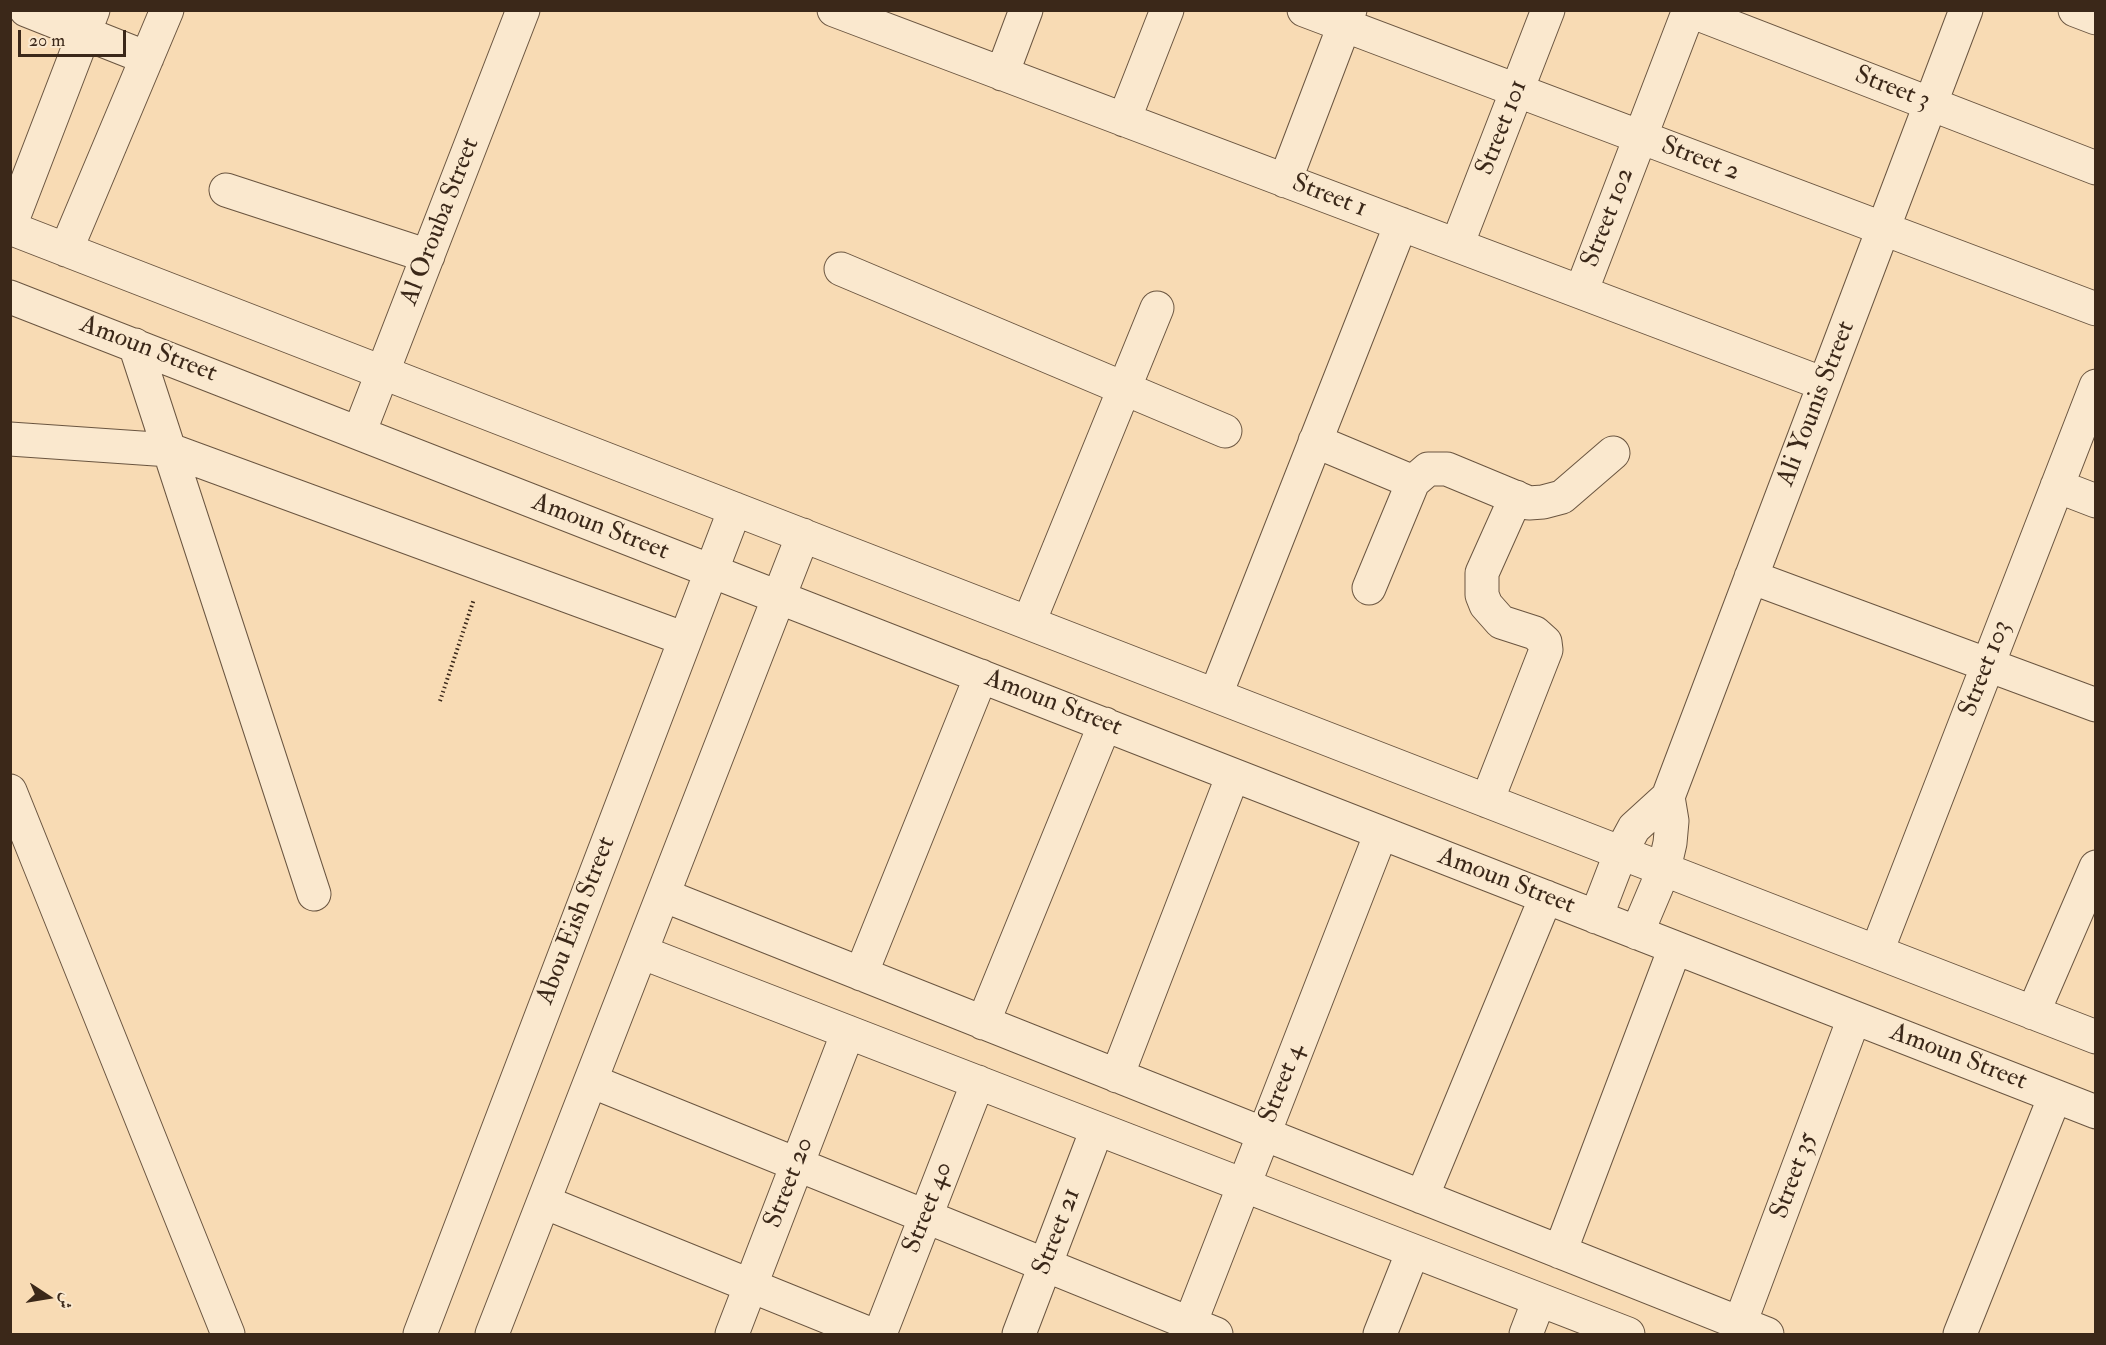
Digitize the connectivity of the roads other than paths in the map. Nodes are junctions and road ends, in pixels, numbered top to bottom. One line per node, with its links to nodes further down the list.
1 (26, 10): 14 (street)
2 (167, 10): 15 (street)
3 (523, 10): 29 (street, Al Orouba Street)
4 (834, 10): 16 (street, Street 1)
5 (1026, 10): 16 (street)
6 (1167, 10): 19 (street)
7 (1304, 10): 12 (street, Street 2)
8 (1548, 10): 17 (street, Street 101)
9 (1966, 10): 18 (street, Ali Younis Street)
10 (2075, 10): 13 (street)
11 (1689, 11): 18 (street, Street 3); 20 (street, Street 102)
12 (1347, 18): 17 (street, Street 2); 22 (street)
13 (2096, 18)
14 (88, 22): 15 (street); 25 (street)
15 (147, 58): 28 (street)
16 (1002, 74): 19 (street, Street 1)
17 (1517, 90): 20 (street, Street 2); 27 (street, Street 101)
18 (1931, 104): 21 (street, Street 3); 26 (street, Ali Younis Street)
19 (1124, 120): 22 (street, Street 1)
20 (1640, 137): 26 (street, Street 2); 31 (street, Street 102)
21 (2096, 168)
22 (1285, 181): 24 (street, Street 1)
23 (226, 190): 29 (street)
24 (1401, 224): 27 (street, Street 1); 43 (street)
25 (10, 227): 28 (street)
26 (1883, 229): 34 (street, Street 2); 37 (street, Ali Younis Street)
27 (1457, 245): 31 (street, Street 1)
28 (66, 250): 36 (street)
29 (428, 256): 36 (street, Al Orouba Street)
30 (841, 269): 39 (street)
31 (1581, 292): 37 (street, Street 1)
32 (10, 297): 35 (street, Amoun Street)
33 (1157, 308): 39 (street)
34 (2096, 309)
35 (135, 345): 41 (street, Amoun Street); 44 (street)
36 (382, 372): 41 (street, Al Orouba Street); 50 (street)
37 (1824, 384): 53 (street, Ali Younis Street)
38 (2096, 386): 47 (street, Street 103)
39 (1124, 389): 40 (street); 56 (street)
40 (1225, 431)
41 (359, 433): 52 (street, Amoun Street)
42 (10, 439): 44 (street)
43 (1315, 441): 46 (street); 60 (street)
44 (170, 450): 57 (street); 71 (street)
45 (1613, 453): 48 (street)
46 (1413, 482): 48 (street); 54 (street)
47 (2057, 486): 49 (street); 58 (street, Street 103)
48 (1516, 497): 66 (street)
49 (2096, 501)
50 (735, 508): 51 (street); 52 (street, Abou Eish Street)
51 (804, 535): 55 (street); 56 (street)
52 (711, 571): 55 (street, Amoun Street); 57 (street, Abou Eish Street)
53 (1751, 577): 58 (street); 65 (street, Ali Younis Street)
54 (1369, 588)
55 (779, 597): 59 (street, Amoun Street); 72 (street)
56 (1029, 622): 60 (street)
57 (685, 639): 106 (street, Abou Eish Street)
58 (1988, 665): 61 (street); 77 (street, Street 103)
59 (981, 676): 62 (street, Amoun Street); 79 (street)
60 (1216, 694): 66 (street)
61 (2096, 705)
62 (1105, 724): 63 (street, Amoun Street); 82 (street)
63 (1233, 775): 67 (street, Amoun Street); 85 (street)
64 (10, 791): 105 (street)
65 (1668, 797): 68 (street, Ali Younis Street); 70 (street, Ali Younis Street)
66 (1487, 801): 68 (street)
67 (1381, 833): 73 (street, Amoun Street); 91 (street, Street 4)
68 (1620, 852): 70 (street); 74 (street, Ali Younis Street)
69 (2096, 867): 80 (street)
70 (1664, 869): 75 (street, Ali Younis Street); 77 (street)
71 (314, 894)
72 (663, 895): 78 (street); 79 (street)
73 (1546, 897): 74 (street, Amoun Street); 94 (street)
74 (1596, 917): 75 (street, Amoun Street)
75 (1637, 933): 76 (street, Amoun Street)
76 (1675, 948): 81 (street, Amoun Street); 98 (street)
77 (1877, 951): 80 (street)
78 (641, 952): 83 (street); 86 (street)
79 (861, 974): 82 (street)
80 (2033, 1013): 84 (street)
81 (1854, 1017): 88 (street, Amoun Street); 104 (street, Street 35)
82 (983, 1023): 85 (street)
83 (848, 1032): 87 (street); 92 (street, Street 20)
84 (2096, 1038)
85 (1117, 1076): 91 (street)
86 (591, 1081): 92 (street); 95 (street)
87 (978, 1082): 90 (street); 96 (street, Street 40)
88 (2055, 1096): 89 (street, Amoun Street); 114 (street)
89 (2096, 1112)
90 (1097, 1129): 93 (street); 99 (street, Street 21)
91 (1263, 1134): 93 (street, Street 4); 94 (street)
92 (797, 1165): 96 (street); 100 (street, Street 20)
93 (1244, 1185): 97 (street); 103 (street, Street 4)
94 (1422, 1197): 98 (street)
95 (544, 1202): 100 (street); 102 (street)
96 (926, 1216): 99 (street); 109 (street, Street 40)
97 (1413, 1251): 101 (street); 111 (street)
98 (1560, 1252): 104 (street)
99 (1045, 1265): 103 (street); 110 (street, Street 21)
100 (751, 1286): 107 (street, Street 20); 108 (street)
101 (1539, 1300): 112 (street); 113 (street)
102 (502, 1331)
103 (1197, 1331)
104 (1748, 1331)
105 (228, 1335)
106 (420, 1335)
107 (732, 1335)
108 (870, 1335)
109 (880, 1335)
110 (1018, 1335)
111 (1380, 1335)
112 (1526, 1335)
113 (1628, 1335)
114 (1960, 1335)

